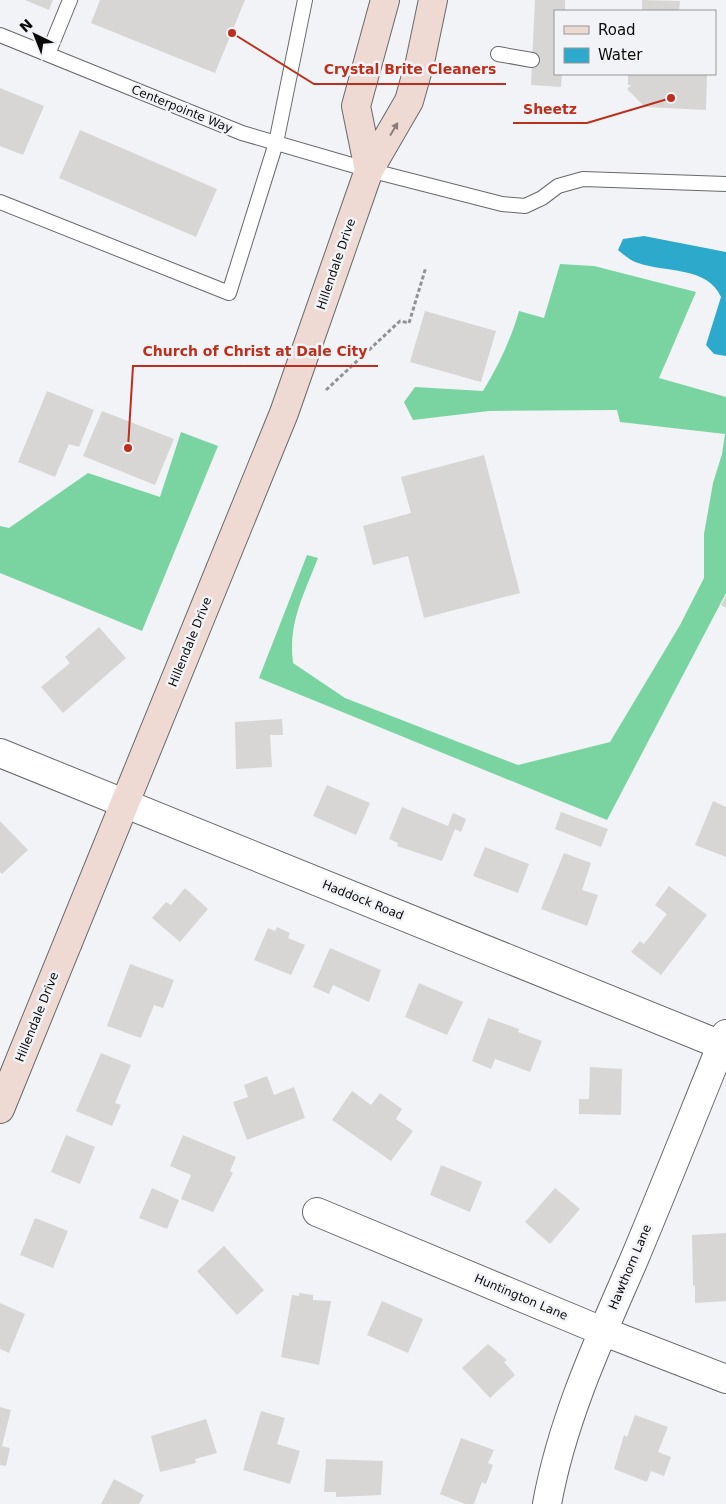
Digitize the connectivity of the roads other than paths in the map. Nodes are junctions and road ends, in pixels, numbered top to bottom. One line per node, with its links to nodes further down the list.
1 (70, 0): 6 (lane)
2 (305, 0): 9 (lane)
3 (384, 0): 10 (main road)
4 (433, 0): 10 (main road, Hillendale Drive, one-way to 4)
5 (0, 35): 6 (lane, Centerpointe Way)
6 (48, 54): 9 (lane, Centerpointe Way)
7 (498, 54): 8 (lane)
8 (532, 60)
9 (276, 143): 10 (lane, Centerpointe Way); 12 (lane)
10 (369, 170): 11 (lane, Centerpointe Way); 14 (main road, Hillendale Drive)
11 (726, 184)
12 (0, 202)
13 (0, 752): 14 (street, Haddock Road)
14 (124, 803): 15 (street, Haddock Road); 16 (main road, Hillendale Drive)
15 (724, 1042): 18 (street, Hawthorn Lane)
16 (0, 1109)
17 (317, 1212): 18 (street, Huntington Lane)
18 (602, 1331): 19 (street, Huntington Lane); 20 (street, Hawthorn Lane)
19 (726, 1379)
20 (547, 1504)

